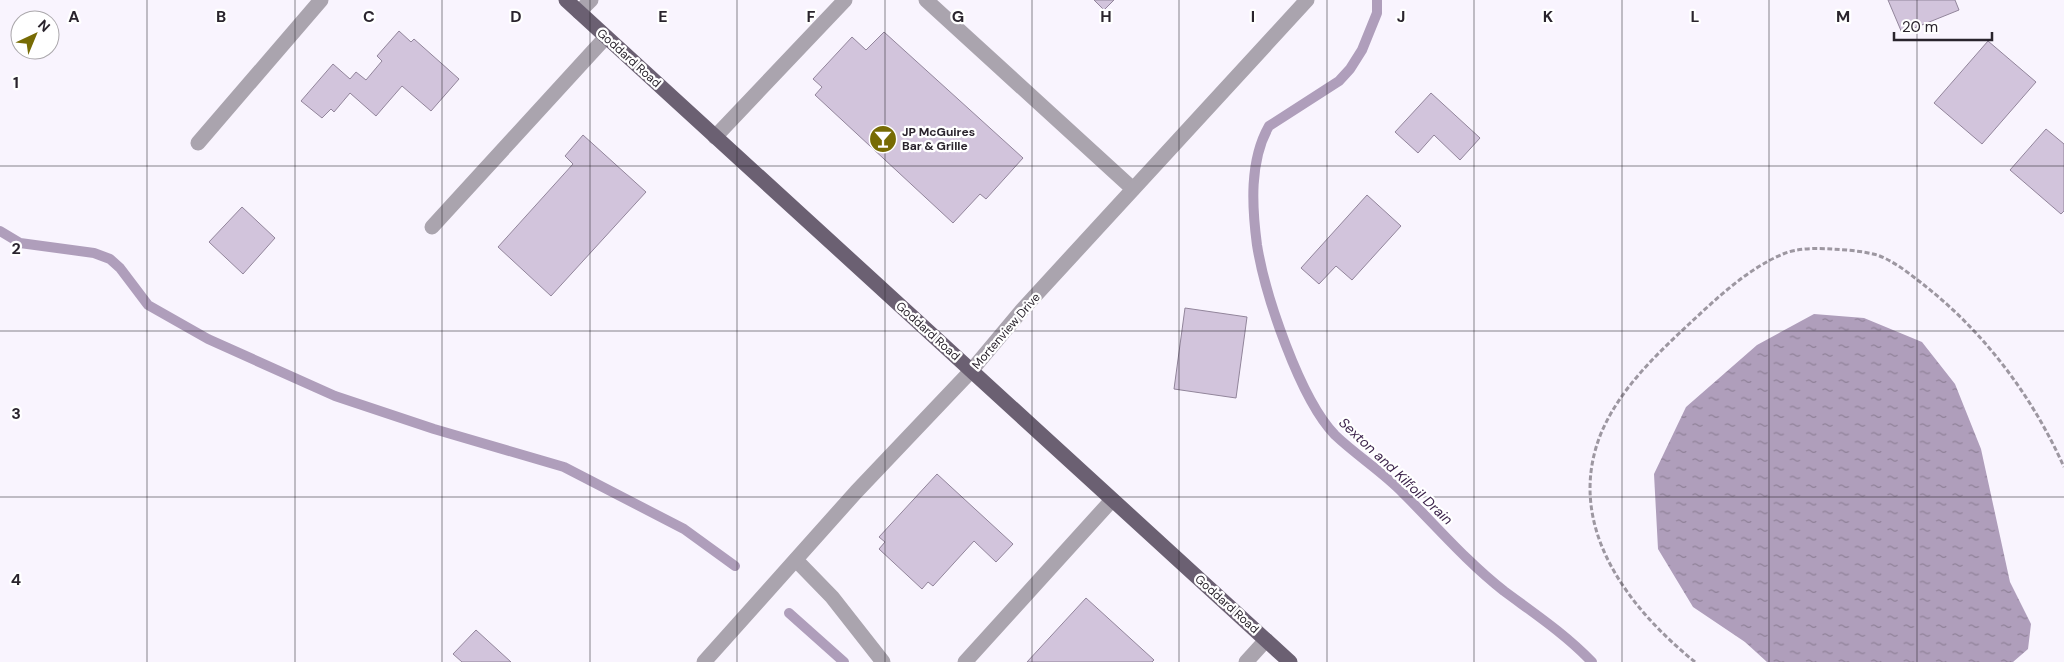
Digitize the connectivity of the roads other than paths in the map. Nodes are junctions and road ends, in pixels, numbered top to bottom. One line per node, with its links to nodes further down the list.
1 (321, 0): 10 (street)
2 (566, 0): 7 (main road, Goddard Road)
3 (591, 0): 7 (street)
4 (845, 0): 9 (street)
5 (926, 0): 11 (street)
6 (1307, 0): 11 (street, Mortenview Drive)
7 (579, 12): 8 (main road, Goddard Road)
8 (606, 37): 9 (main road, Goddard Road); 12 (street)
9 (716, 137): 13 (main road, Goddard Road)
10 (198, 143)
11 (1133, 189): 13 (street, Mortenview Drive)
12 (432, 227)
13 (971, 372): 14 (main road, Goddard Road); 15 (street, Mortenview Drive)
14 (1112, 500): 16 (main road, Goddard Road); 19 (street)
15 (796, 560): 17 (street, Mortenview Drive); 18 (street)
16 (1266, 640): 20 (street); 21 (main road, Goddard Road)
17 (704, 662)
18 (883, 662)
19 (965, 662)
20 (1246, 662)
21 (1290, 662)

